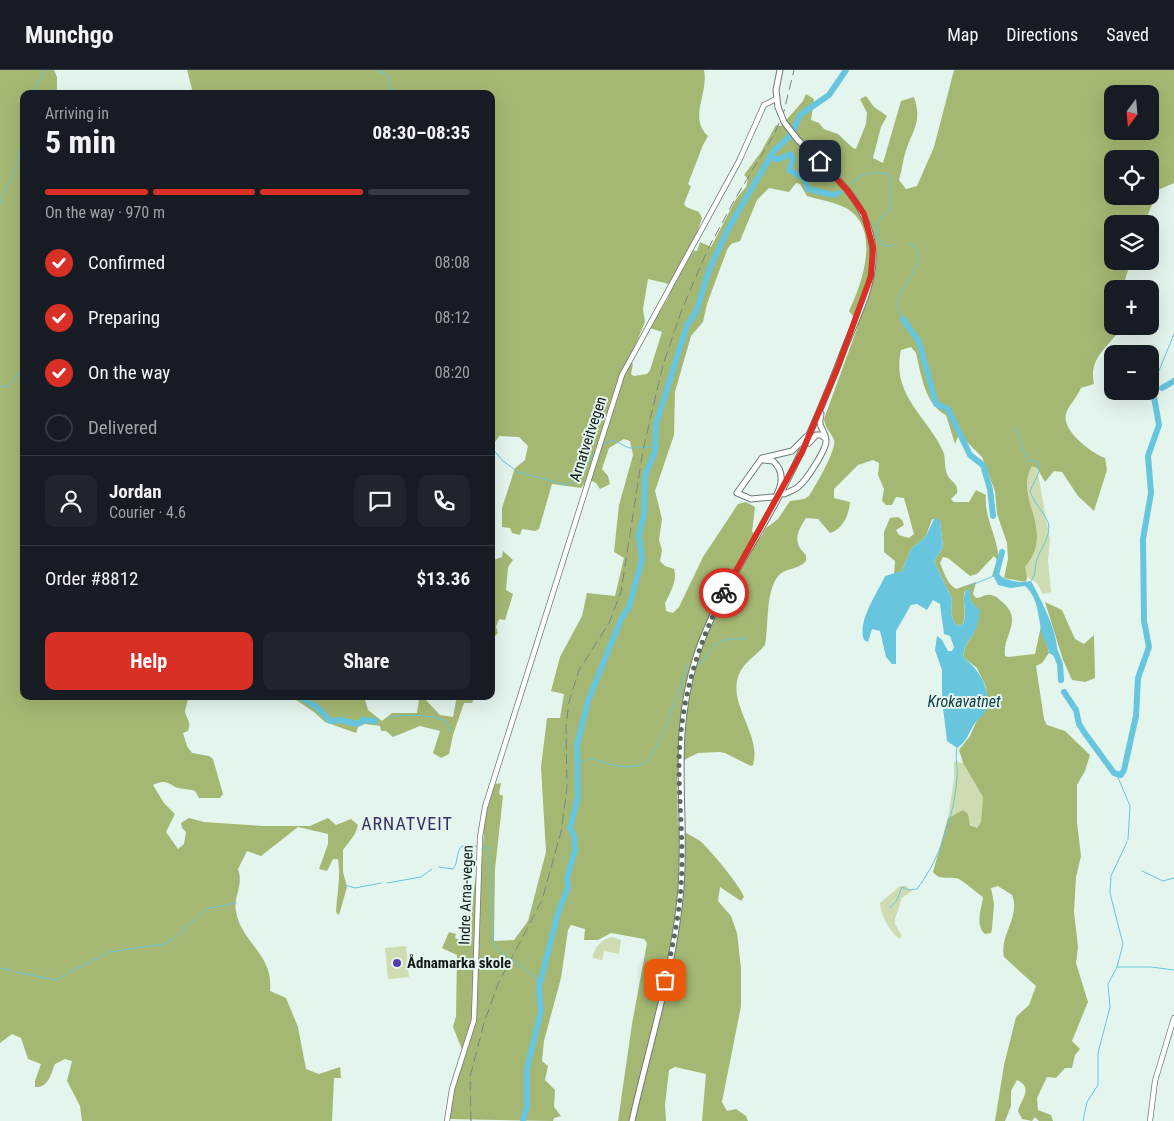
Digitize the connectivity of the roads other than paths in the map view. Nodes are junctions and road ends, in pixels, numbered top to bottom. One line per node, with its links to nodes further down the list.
1 (780, 70): 2 (main road)
2 (776, 100): 3 (main road, bridge); 11 (main road, Arnatveitvegen)
3 (837, 369): 4 (main road); 5 (main road)
4 (830, 387): 6 (main road); 7 (main road)
5 (826, 438): 7 (main road); 8 (main road)
6 (758, 463): 9 (main road); 10 (main road)
7 (790, 476): 10 (main road)
8 (784, 494)
9 (773, 497)
10 (753, 542): 14 (main road)
11 (483, 816): 13 (main road, Indre Arna-vegen)
12 (1174, 1018): 15 (main road)
13 (447, 1121)
14 (632, 1121)
15 (1150, 1121)

